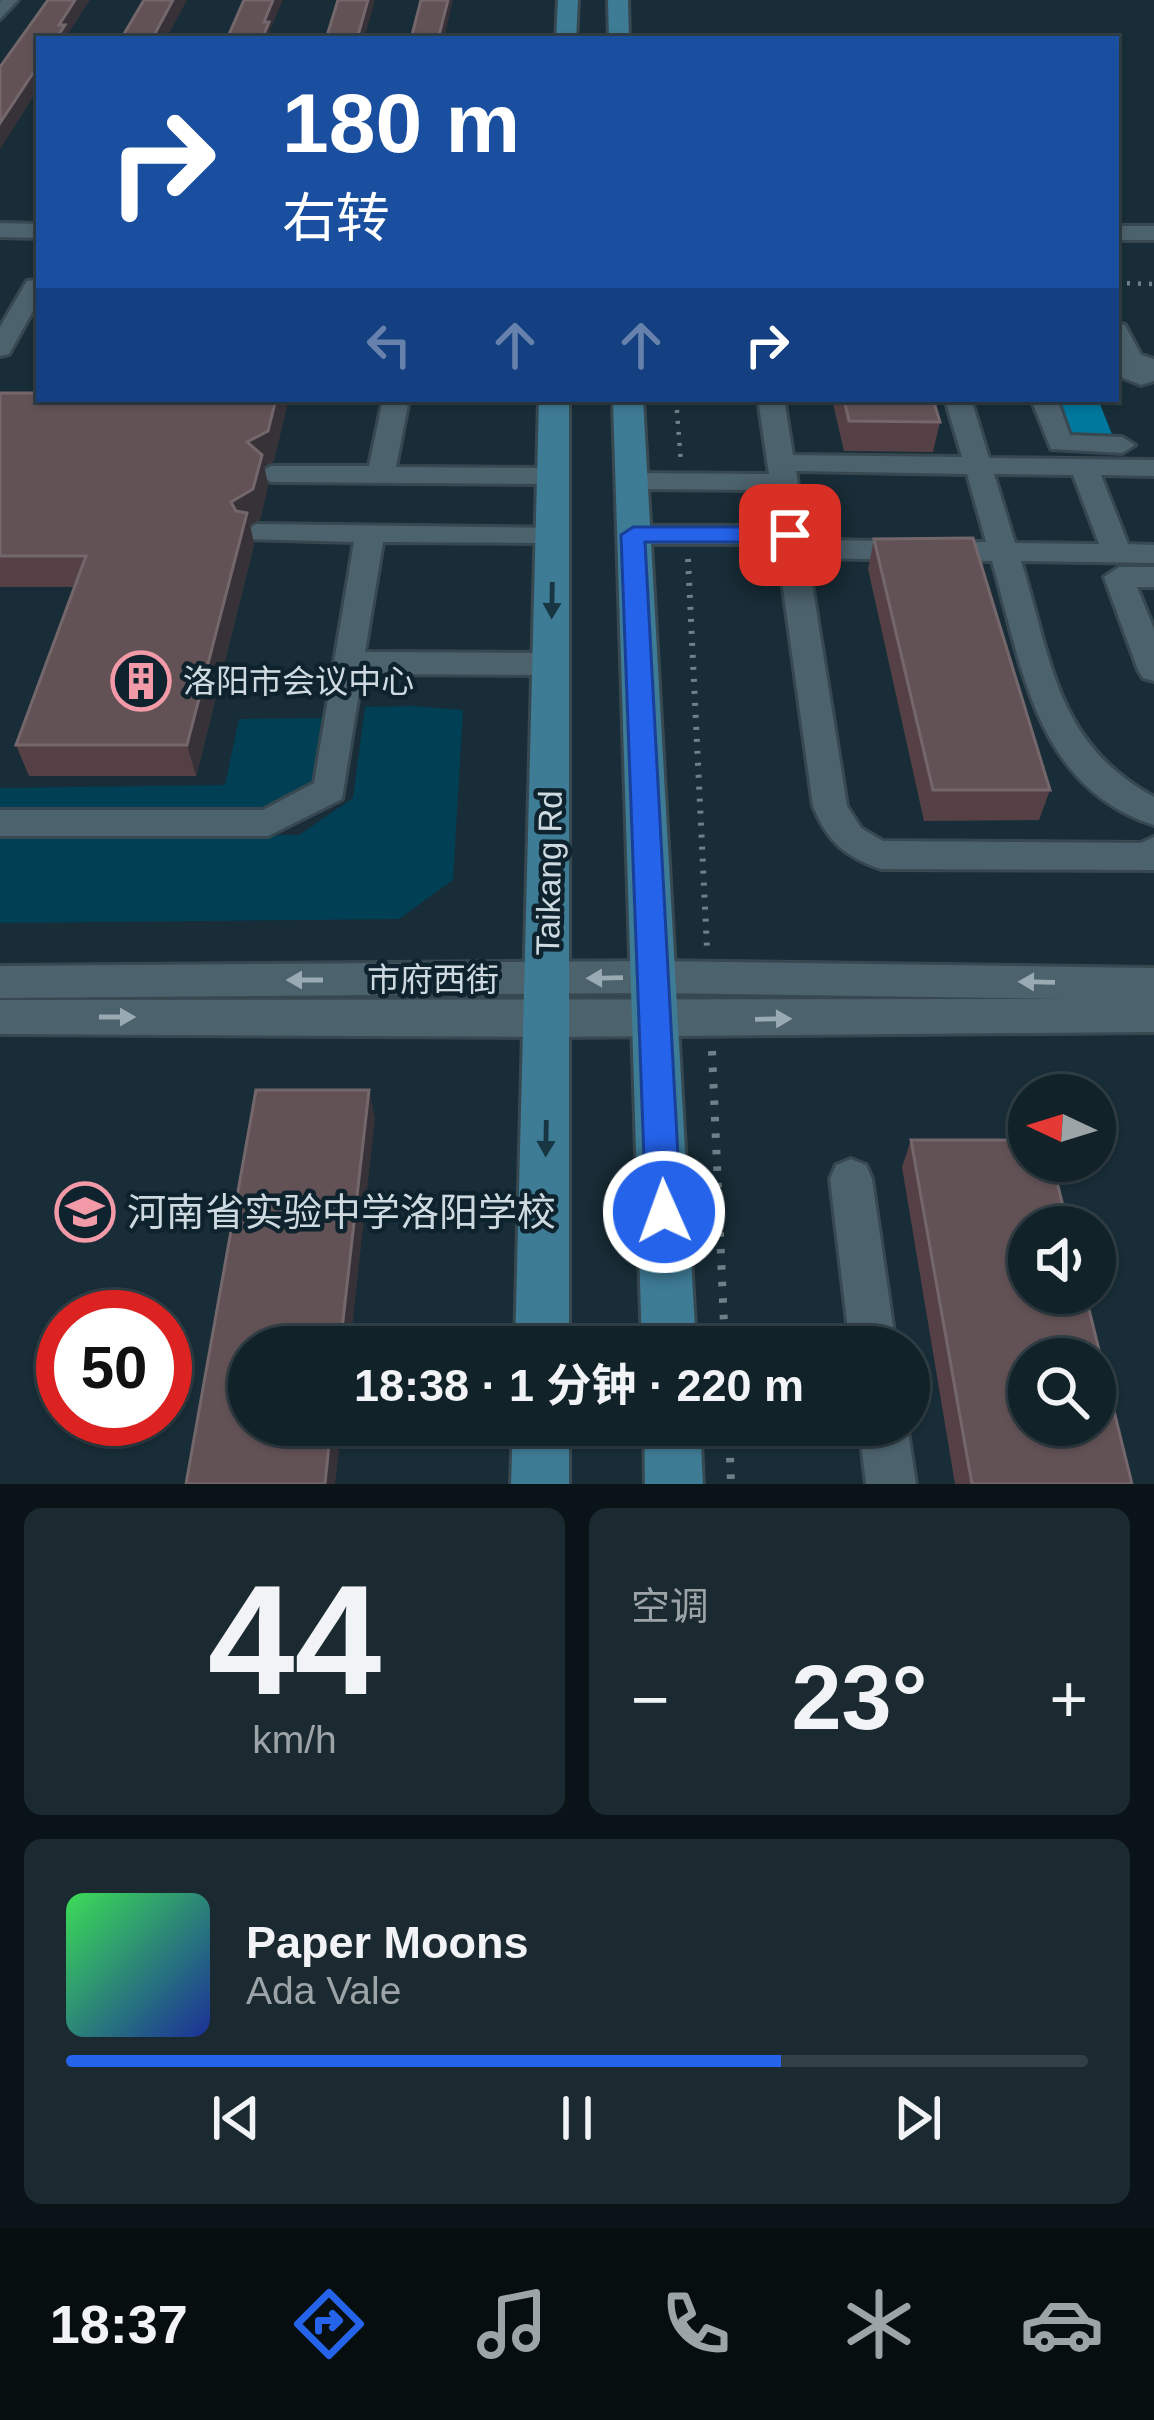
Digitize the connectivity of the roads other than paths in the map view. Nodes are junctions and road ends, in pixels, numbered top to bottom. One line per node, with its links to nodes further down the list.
1 (568, 0): 5 (main road)
2 (618, 0): 6 (main road)
3 (4, 1): 4 (street)
4 (0, 14)
5 (566, 36)
6 (619, 36)
7 (0, 220): 8 (street)
8 (36, 220)
9 (1119, 224): 10 (street)
10 (1154, 224)
11 (0, 230): 12 (street)
12 (36, 231)
13 (1119, 233): 14 (street)
14 (1154, 233)
15 (0, 286): 16 (street)
16 (36, 286)
17 (36, 288): 19 (street)
18 (1119, 336): 20 (street)
19 (0, 349)
20 (1136, 368): 27 (street)
21 (395, 402): 34 (street)
22 (554, 402): 35 (main road, Taikang Rd)
23 (628, 402): 36 (main road)
24 (771, 402): 32 (street)
25 (959, 402): 29 (street)
26 (1046, 402): 28 (street)
27 (1154, 406)
28 (1154, 445)
29 (977, 466): 30 (street); 32 (street); 42 (street)
30 (1084, 467): 31 (street); 43 (street)
31 (1154, 468)
32 (782, 472): 36 (street); 41 (street)
33 (271, 474): 34 (street)
34 (381, 475): 35 (street)
35 (554, 476): 39 (main road, Taikang Rd)
36 (630, 481): 40 (main road)
37 (256, 533): 38 (street)
38 (370, 533): 39 (street); 46 (street)
39 (553, 534): 47 (main road, Taikang Rd, one-way to 47)
40 (633, 535): 41 (street); 54 (main road)
41 (791, 542): 42 (street); 51 (street)
42 (1002, 552): 43 (street); 49 (street)
43 (1117, 553): 44 (street)
44 (1154, 554)
45 (1154, 577): 48 (street)
46 (348, 663): 47 (street); 50 (street)
47 (551, 664): 55 (main road, Taikang Rd)
48 (1154, 670)
49 (1154, 812)
50 (0, 823)
51 (1154, 851)
52 (0, 982): 55 (street, 市府西街, one-way to 52)
53 (1154, 984): 54 (street, 市府西街, one-way to 54)
54 (655, 998): 55 (street, 市府西街); 56 (street, 市府西街, one-way to 56); 60 (main road)
55 (548, 999): 57 (street, 市府西街, one-way to 55); 59 (main road, Taikang Rd, one-way to 59)
56 (1154, 1015)
57 (0, 1017)
58 (851, 1179): 61 (street)
59 (542, 1326)
60 (668, 1326)
61 (870, 1326)
62 (541, 1446): 65 (main road)
63 (672, 1446): 66 (main road)
64 (886, 1446): 67 (street)
65 (540, 1484)
66 (674, 1484)
67 (891, 1484)

